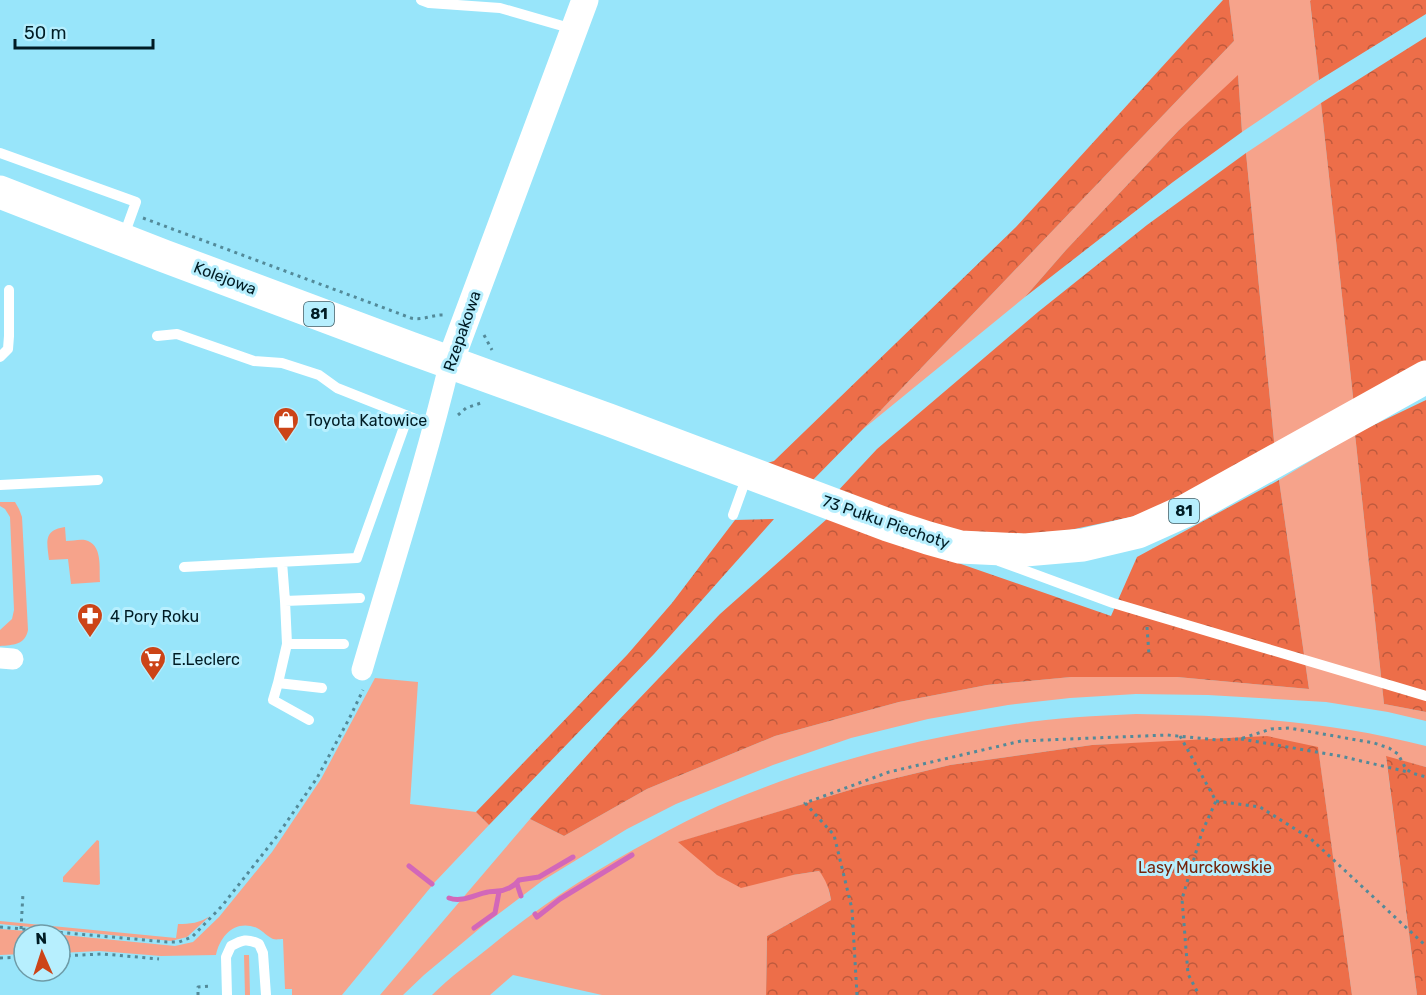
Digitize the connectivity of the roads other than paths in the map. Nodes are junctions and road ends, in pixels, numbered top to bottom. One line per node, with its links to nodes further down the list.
1 (422, 0): 3 (lane)
2 (585, 0): 3 (street, Rzepakowa)
3 (573, 29): 10 (street, Rzepakowa)
4 (0, 153): 6 (lane)
5 (0, 192): 6 (main road, Kolejowa / 81)
6 (127, 227): 10 (main road, Kolejowa / 81)
7 (9, 290): 9 (lane)
8 (157, 336): 12 (lane)
9 (0, 357)
10 (450, 362): 13 (street, Rzepakowa); 14 (main road, 73 Pułku Piechoty / 81)
11 (1422, 381): 18 (main road, 73 Pułku Piechoty / 81)
12 (408, 416): 13 (lane); 19 (lane)
13 (434, 426): 25 (street, Rzepakowa)
14 (748, 473): 17 (lane); 18 (main road, 73 Pułku Piechoty / 81)
15 (98, 480): 16 (lane)
16 (0, 485)
17 (733, 516)
18 (960, 547): 28 (lane)
19 (282, 562): 20 (lane); 22 (lane)
20 (184, 567)
21 (360, 598): 22 (lane)
22 (285, 601): 24 (lane)
23 (344, 644): 24 (lane)
24 (286, 645): 26 (lane)
25 (364, 676)
26 (278, 683): 27 (lane); 29 (lane)
27 (322, 688)
28 (1426, 696)
29 (309, 720)
30 (226, 990): 31 (lane)
31 (266, 995)

